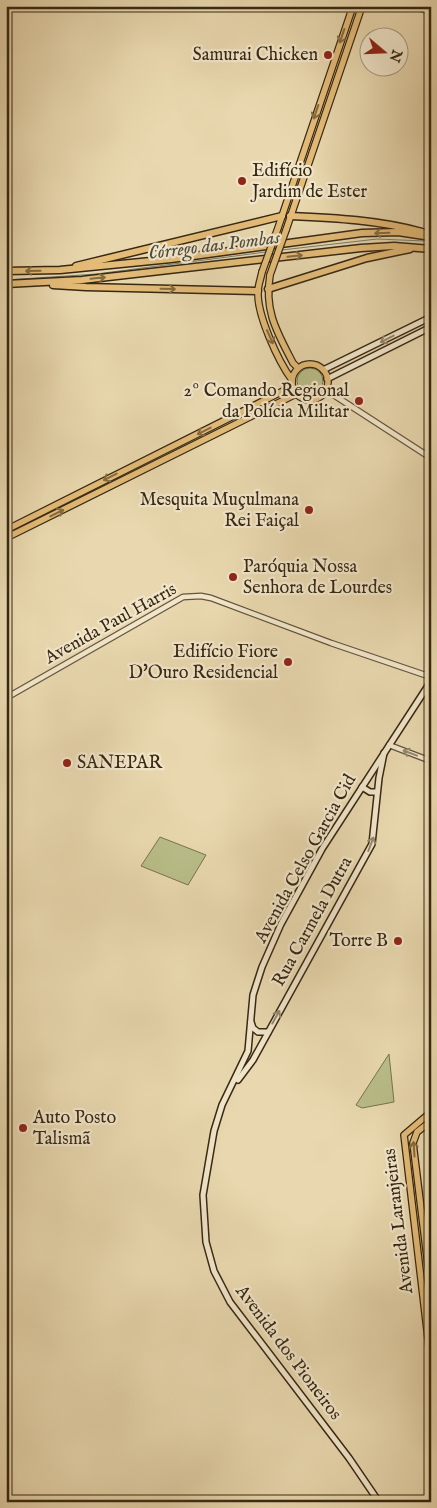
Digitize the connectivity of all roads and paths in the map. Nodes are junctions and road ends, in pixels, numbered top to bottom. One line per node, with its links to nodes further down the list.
1 (353, 6): 5 (main road, one-way to 5)
2 (362, 6): 6 (main road)
3 (411, 6): 4 (street)
4 (431, 12)
5 (310, 128): 6 (main road); 7 (main road)
6 (318, 134): 8 (main road)
7 (304, 149): 8 (main road); 9 (main road)
8 (310, 157): 10 (main road)
9 (282, 216): 10 (main road); 14 (highway); 19 (main road, bridge)
10 (290, 216): 11 (highway); 18 (main road, bridge)
11 (431, 236): 14 (highway, one-way to 14)
12 (419, 248): 13 (highway); 17 (highway, one-way to 12); 18 (highway)
13 (431, 249)
14 (60, 270): 15 (highway, one-way to 15)
15 (6, 271)
16 (6, 284): 17 (highway)
17 (32, 284): 19 (highway, one-way to 19)
18 (268, 290): 19 (main road); 21 (main road)
19 (258, 291): 22 (main road)
20 (431, 317): 25 (main road, one-way to 25)
21 (272, 319): 22 (main road); 24 (main road)
22 (264, 322): 27 (main road, one-way to 27)
23 (431, 327): 26 (main road)
24 (298, 368): 25 (main road); 27 (main road)
25 (323, 370): 26 (main road)
26 (327, 379): 28 (main road)
27 (292, 381): 29 (main road); 31 (main road, one-way to 31)
28 (326, 390): 29 (main road); 30 (street)
29 (296, 394): 32 (main road, one-way to 29)
30 (431, 458)
31 (6, 530)
32 (6, 538)
33 (431, 679): 34 (street, Avenida Paul Harris); 35 (main road, Avenida Celso Garcia Cid)
34 (6, 698)
35 (389, 745): 36 (main road, Avenida Celso Garcia Cid); 37 (street, one-way to 35)
36 (384, 751): 38 (main road, Avenida Celso Garcia Cid); 39 (main road, Rua Carmela Dutra)
37 (431, 761)
38 (371, 772): 39 (main road); 40 (main road, Avenida Celso Garcia Cid)
39 (379, 778): 41 (main road, Rua Carmela Dutra)
40 (362, 787): 41 (main road); 42 (main road, Avenida Celso Garcia Cid)
41 (377, 792): 43 (main road, Rua Carmela Dutra, one-way to 41)
42 (250, 1019): 43 (main road); 44 (main road, Avenida Celso Garcia Cid)
43 (268, 1032): 45 (main road, Rua Carmela Dutra)
44 (248, 1051): 45 (main road); 46 (main road, Avenida Celso Garcia Cid)
45 (253, 1060): 46 (main road, Rua Carmela Dutra)
46 (229, 1093): 51 (main road, Avenida dos Pioneiros)
47 (431, 1112): 50 (main road, Avenida Laranjeiras)
48 (431, 1121): 49 (main road, Avenida Laranjeiras, one-way to 48)
49 (431, 1290)
50 (431, 1364)
51 (379, 1502)

